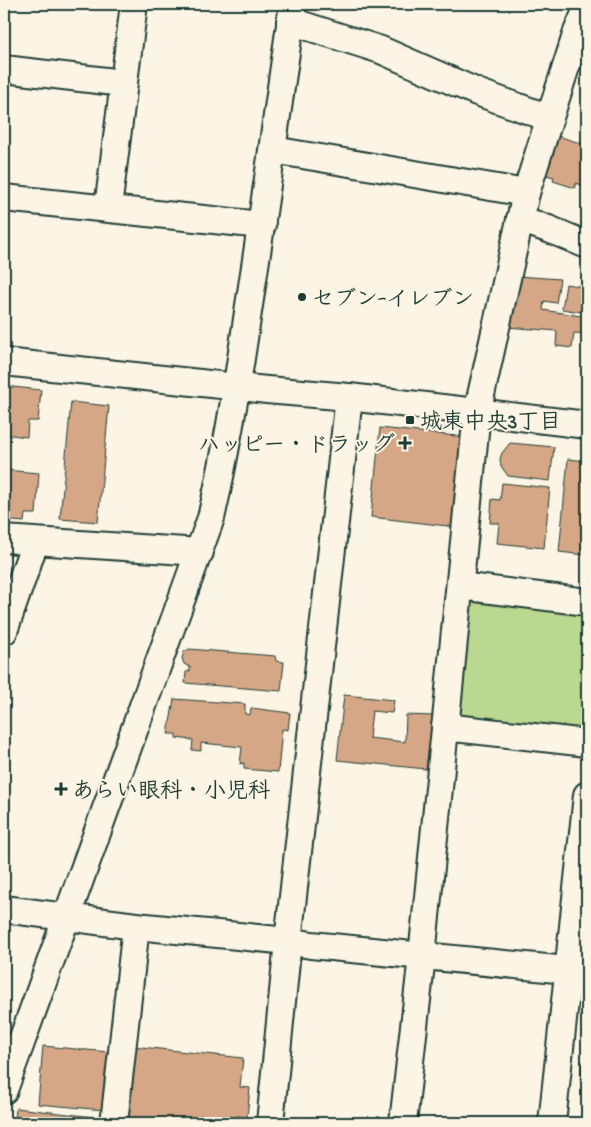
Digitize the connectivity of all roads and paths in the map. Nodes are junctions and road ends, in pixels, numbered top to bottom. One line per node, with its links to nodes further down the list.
1 (134, 4): 5 (street)
2 (587, 9): 6 (street)
3 (291, 12): 6 (street); 7 (street)
4 (4, 69): 5 (street)
5 (124, 83): 10 (street)
6 (549, 118): 8 (street)
7 (273, 150): 8 (street); 12 (street)
8 (526, 192): 11 (street)
9 (4, 198): 10 (street)
10 (108, 208): 12 (street)
11 (520, 219): 13 (street); 17 (street)
12 (262, 225): 15 (street)
13 (587, 246)
14 (4, 362): 15 (street)
15 (237, 387): 16 (street); 21 (street)
16 (349, 397): 17 (street); 31 (street)
17 (477, 413): 18 (street); 22 (street)
18 (587, 425)
19 (4, 539): 20 (street)
20 (35, 542): 21 (street); 24 (street)
21 (200, 552): 29 (street)
22 (460, 586): 23 (street); 25 (street)
23 (587, 602)
24 (4, 631)
25 (444, 727): 26 (street); 32 (street)
26 (587, 743)
27 (587, 795): 33 (street)
28 (4, 909): 29 (street)
29 (67, 916): 30 (street); 34 (street)
30 (136, 926): 31 (street); 35 (street)
31 (288, 941): 32 (street); 36 (street)
32 (422, 956): 33 (street); 37 (street)
33 (578, 971): 38 (street)
34 (4, 1090)
35 (114, 1123)
36 (270, 1123)
37 (403, 1123)
38 (552, 1123)

